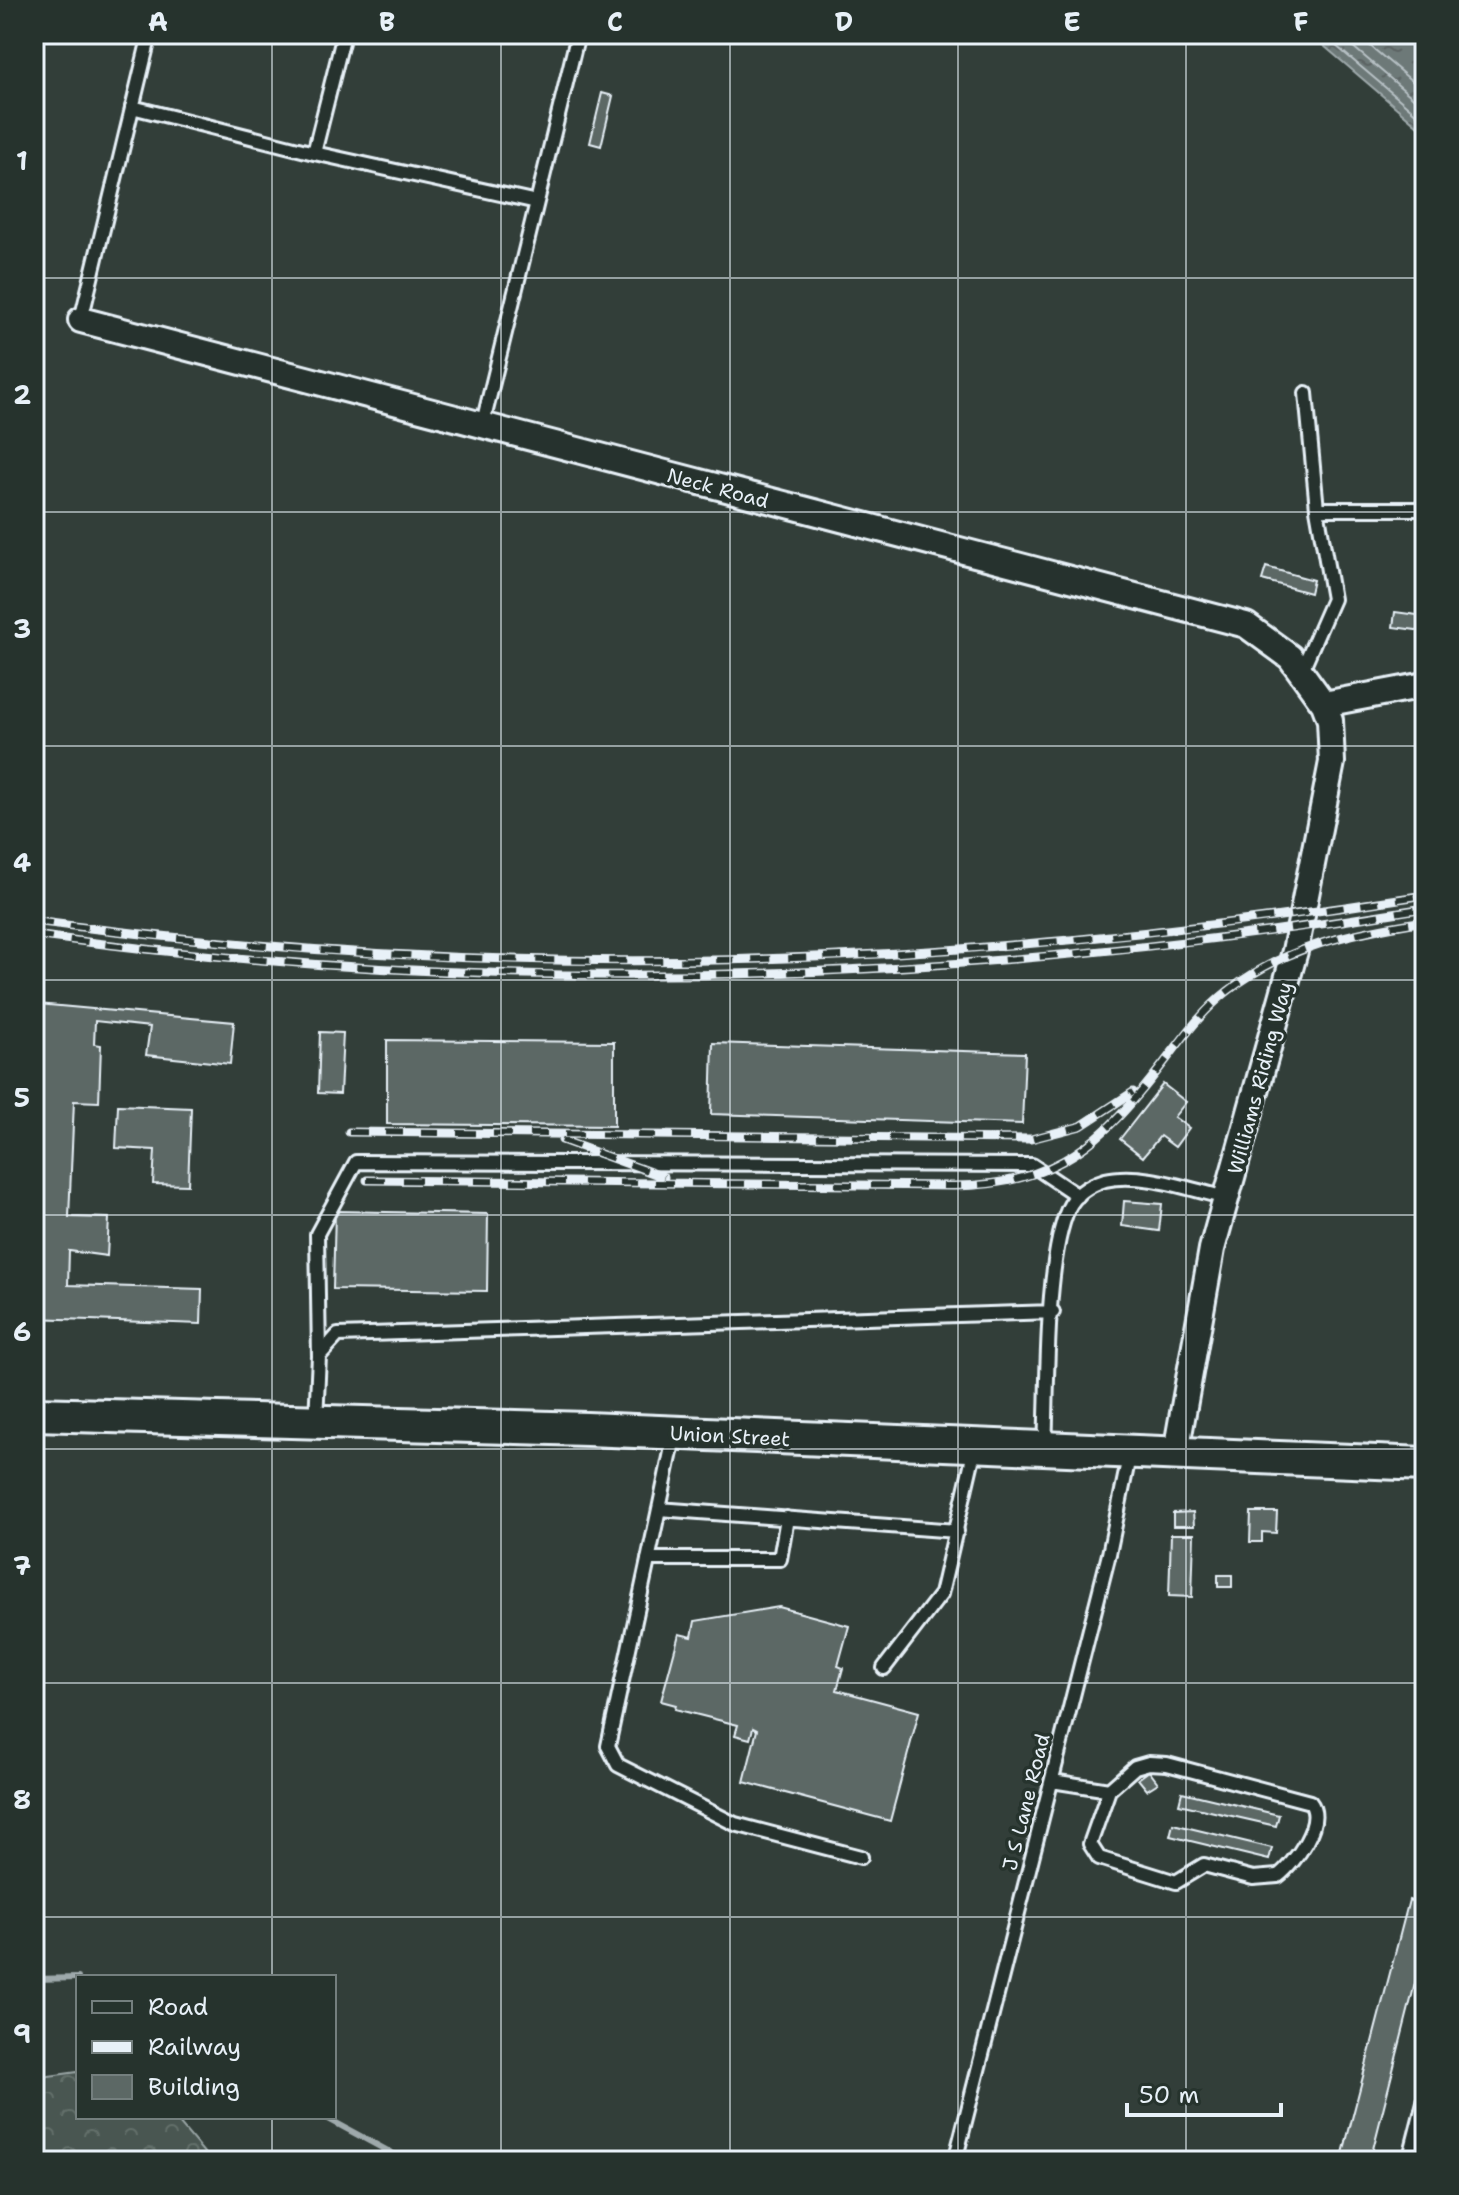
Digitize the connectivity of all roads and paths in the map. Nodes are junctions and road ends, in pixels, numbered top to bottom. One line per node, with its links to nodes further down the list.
1 (150, 34): 4 (lane)
2 (344, 34): 5 (lane)
3 (578, 34): 6 (lane)
4 (132, 107): 5 (lane); 7 (lane)
5 (314, 153): 6 (lane)
6 (537, 202): 9 (lane)
7 (81, 320): 9 (street, Neck Road)
8 (1306, 393): 10 (lane)
9 (482, 427): 12 (street, Neck Road)
10 (1317, 509): 11 (lane); 12 (lane)
11 (1425, 509)
12 (1301, 672): 14 (street, Neck Road)
13 (1425, 685): 14 (street)
14 (1324, 704): 16 (street, Williams Riding Way)
15 (1078, 1196): 16 (lane); 17 (lane); 18 (lane)
16 (1227, 1198): 25 (street, Williams Riding Way)
17 (1053, 1312): 18 (lane); 23 (lane)
18 (319, 1356): 20 (lane)
19 (34, 1414): 20 (main road, Union Street)
20 (316, 1423): 21 (main road, Union Street)
21 (675, 1433): 22 (main road, Union Street); 27 (lane)
22 (976, 1445): 23 (main road, Union Street); 29 (lane)
23 (1045, 1448): 24 (main road, Union Street)
24 (1130, 1452): 25 (main road, Union Street); 32 (lane, J S Lane Road)
25 (1176, 1452): 26 (main road, Union Street)
26 (1425, 1464)
27 (659, 1509): 28 (lane); 30 (lane)
28 (787, 1518): 29 (lane); 30 (lane)
29 (957, 1531): 31 (lane)
30 (648, 1559): 34 (lane)
31 (884, 1668)
32 (1052, 1781): 33 (lane); 36 (lane, J S Lane Road)
33 (1109, 1790): 33 (lane)
34 (861, 1857)
35 (1425, 2098): 37 (lane)
36 (955, 2161)
37 (1409, 2161)

